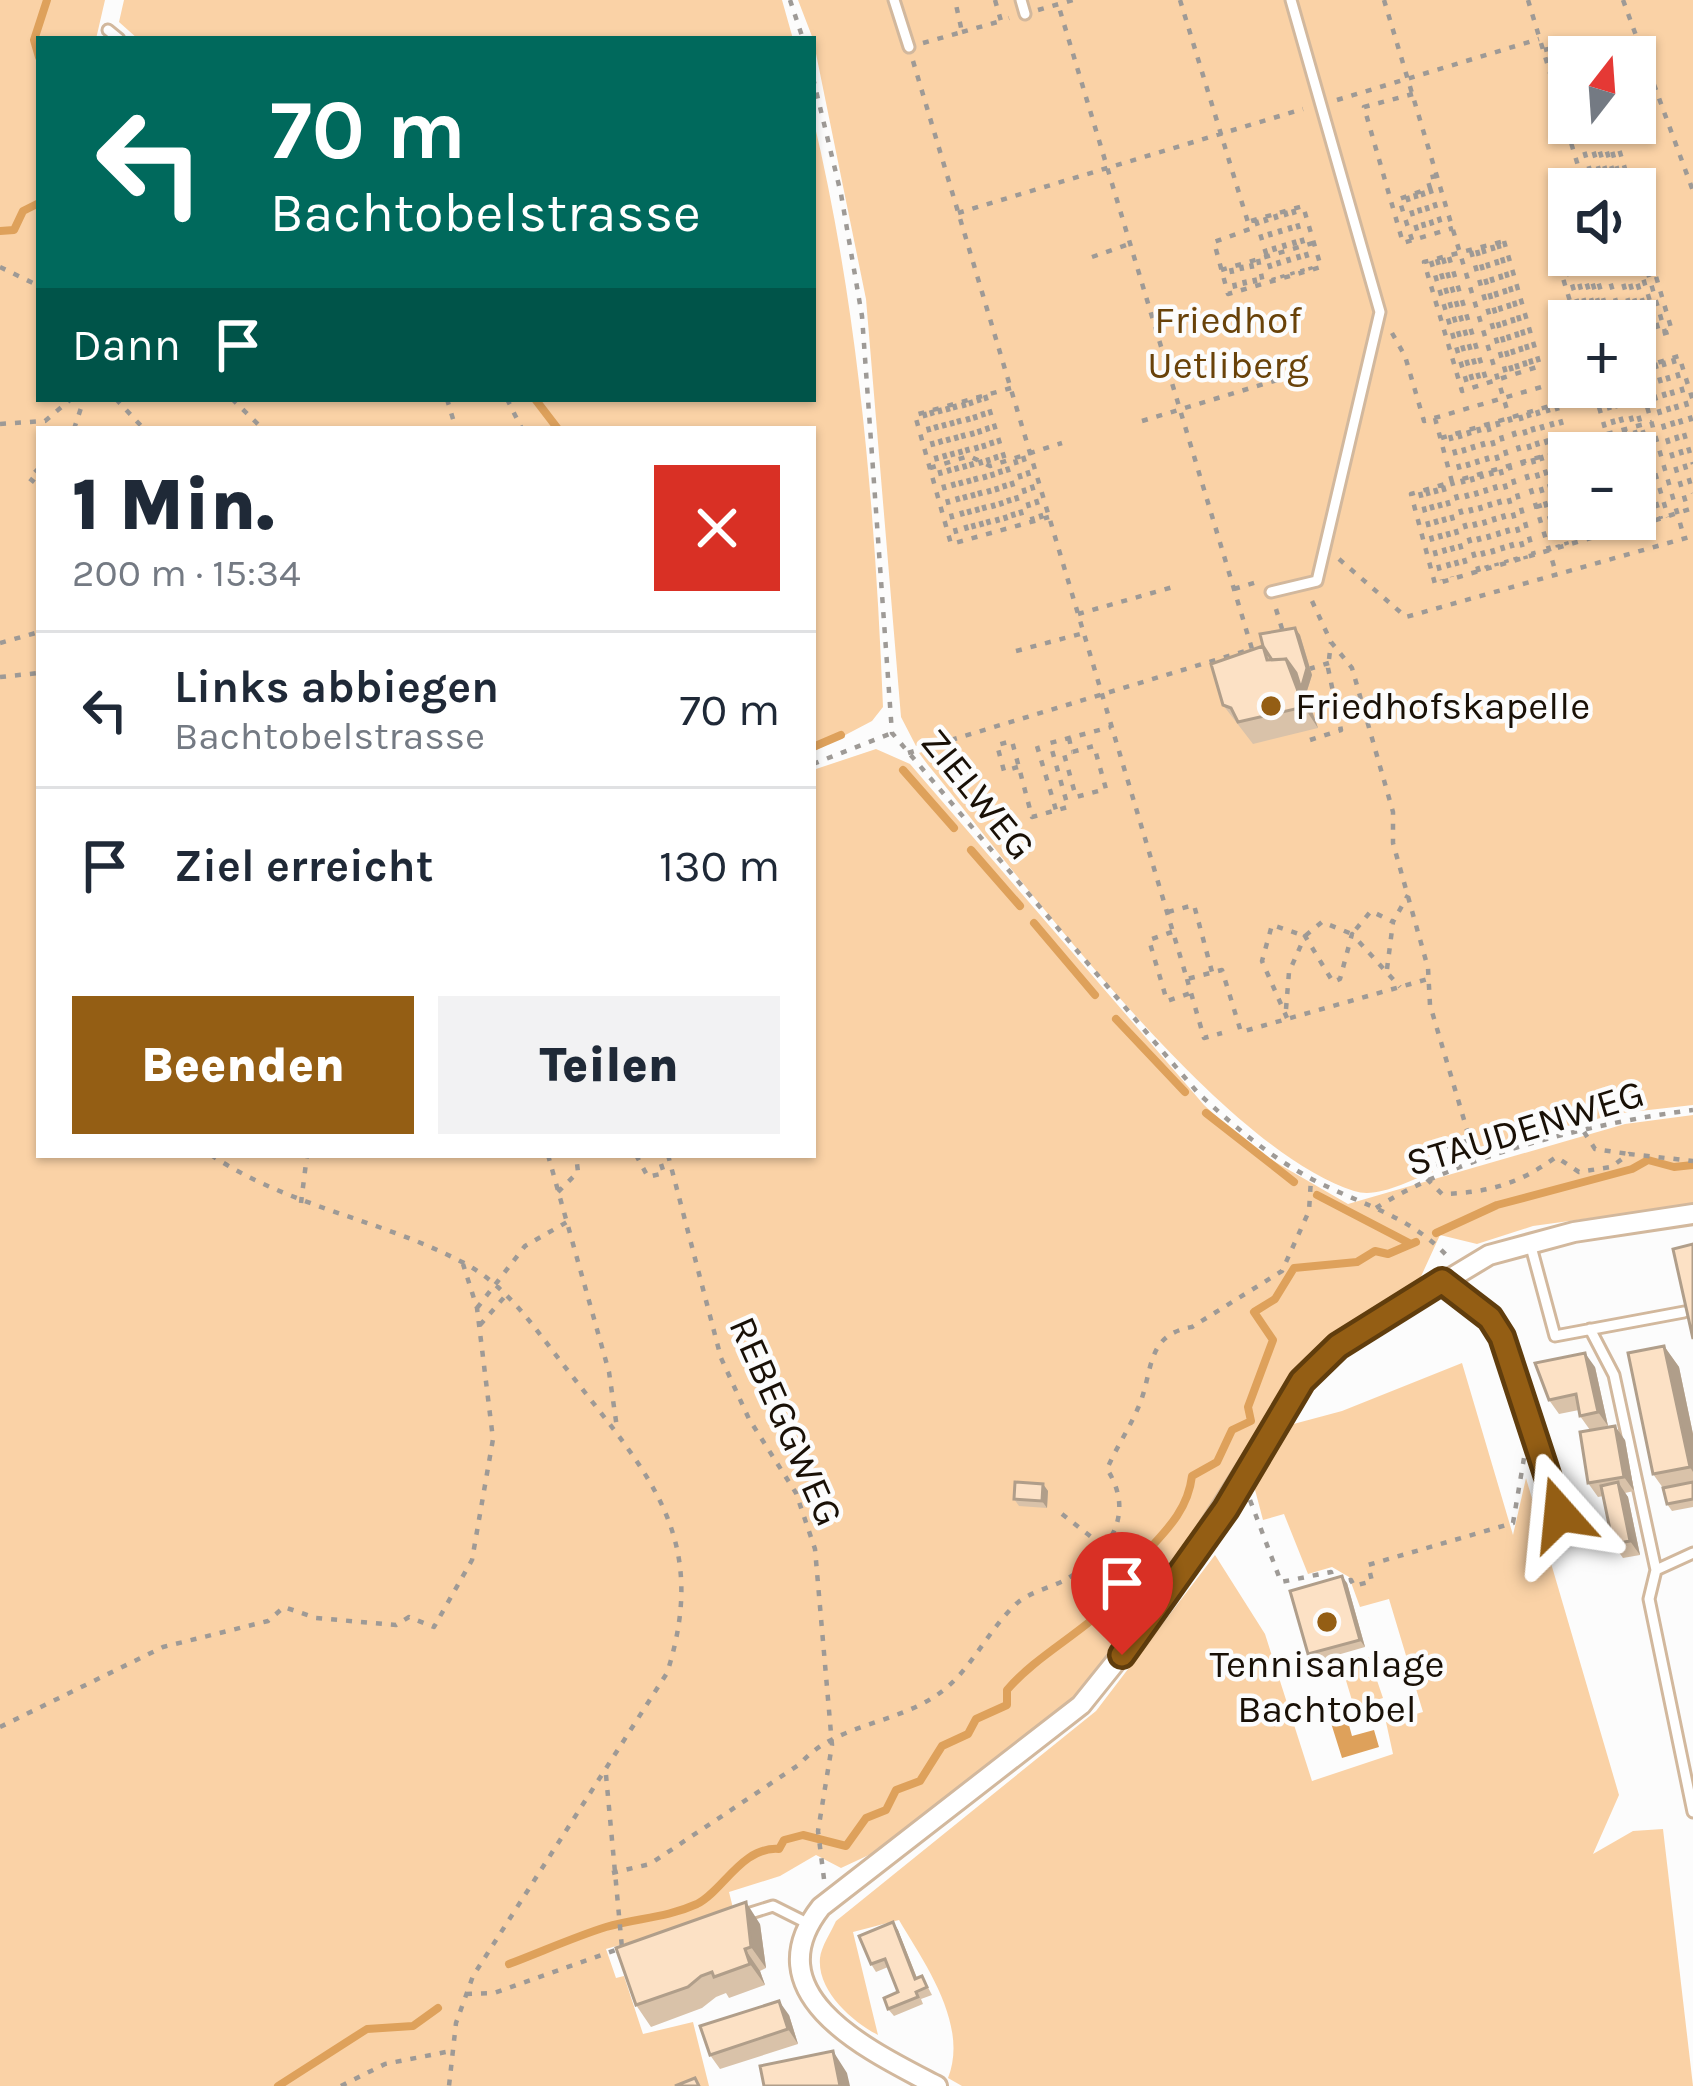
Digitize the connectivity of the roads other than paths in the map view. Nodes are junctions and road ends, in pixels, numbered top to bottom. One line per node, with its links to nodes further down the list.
1 (894, 0): 7 (lane)
2 (1021, 0): 4 (lane)
3 (1291, 0): 8 (lane)
4 (1025, 14)
5 (108, 30): 6 (lane)
6 (115, 36)
7 (909, 46)
8 (1271, 592)
9 (1693, 1214): 10 (street)
10 (1530, 1244): 11 (street); 13 (lane)
11 (1451, 1276): 14 (lane); 20 (street)
12 (1684, 1312): 13 (lane)
13 (1589, 1330): 16 (lane)
14 (1560, 1514)
15 (1693, 1553): 16 (lane)
16 (1656, 1570): 17 (lane)
17 (1690, 1793): 18 (lane)
18 (1693, 1812)
19 (736, 1917): 20 (lane)
20 (808, 1924): 21 (street)
21 (938, 2086)

